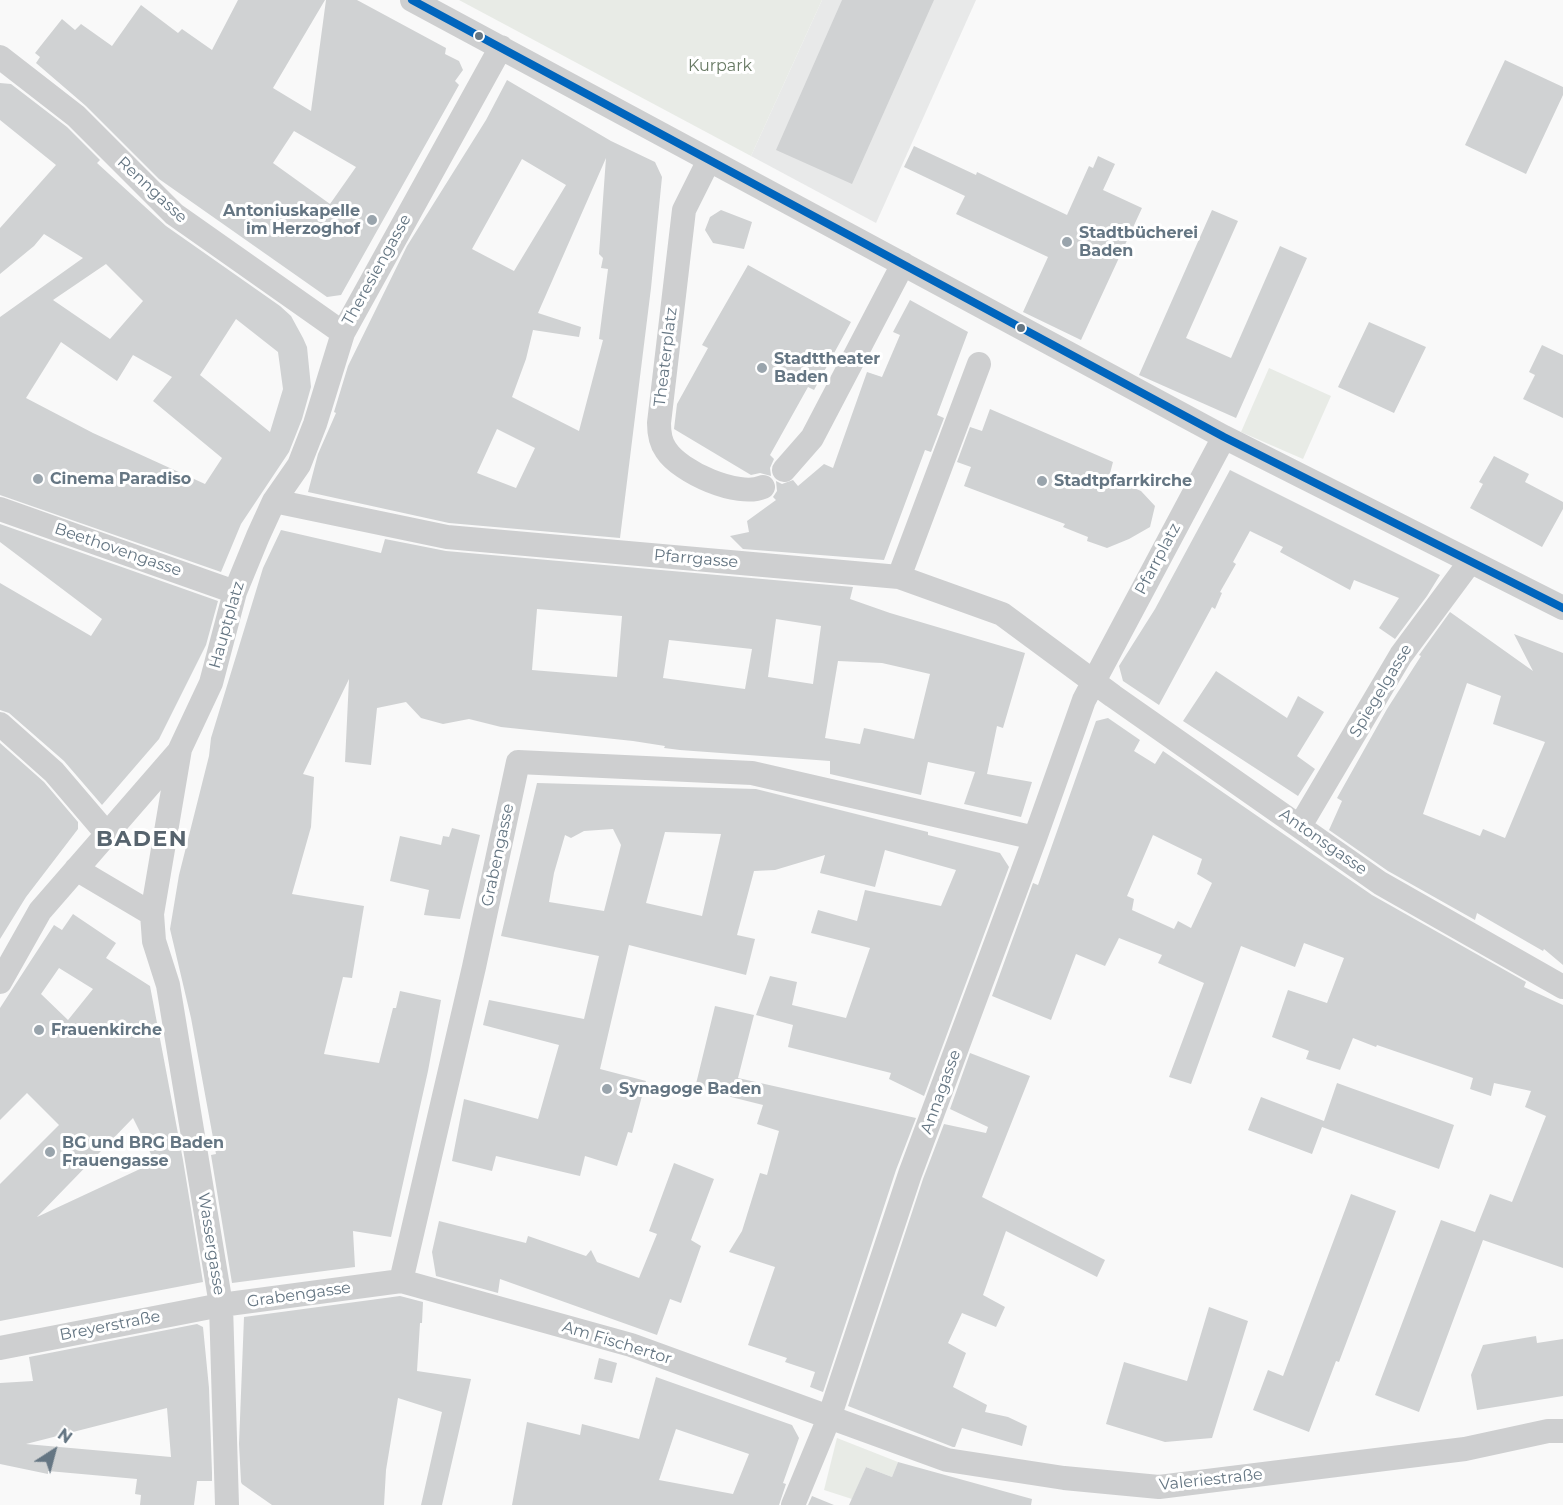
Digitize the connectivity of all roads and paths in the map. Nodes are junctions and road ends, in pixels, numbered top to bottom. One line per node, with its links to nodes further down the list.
1 (412, 0): 2 (street)
2 (501, 47): 4 (street); 6 (street, Theresiengasse)
3 (0, 57): 6 (street, Renngasse)
4 (709, 160): 5 (street); 10 (street, Theaterplatz)
5 (903, 264): 8 (street); 9 (street)
6 (343, 333): 11 (street, Theresiengasse)
7 (980, 364): 14 (street)
8 (1224, 437): 13 (street); 17 (street, Pfarrplatz)
9 (784, 470)
10 (764, 487)
11 (274, 501): 14 (street, Pfarrgasse); 15 (street, Hauptplatz)
12 (0, 509): 15 (street, Beethovengasse)
13 (1470, 562): 16 (street); 20 (street, Spiegelgasse)
14 (899, 577): 17 (street, Pfarrgasse)
15 (235, 592): 19 (street, Hauptplatz)
16 (1562, 605)
17 (1093, 681): 20 (street, Antonsgasse); 22 (street, Annagasse)
18 (0, 724): 21 (street)
19 (180, 749): 21 (street, Hauptplatz); 24 (street, Hauptplatz)
20 (1300, 826): 27 (street, Antonsgasse)
21 (107, 834): 23 (street, Hauptplatz)
22 (1035, 838): 28 (street, Grabengasse); 31 (street, Annagasse)
23 (76, 869): 24 (street); 25 (street, Hauptplatz)
24 (152, 914): 26 (street, Hauptplatz)
25 (0, 982)
26 (168, 985): 29 (street, Wassergasse)
27 (1563, 987)
28 (401, 1281): 29 (street, Grabengasse); 31 (street, Am Fischertor)
29 (221, 1305): 30 (street, Breyerstraße); 33 (street, Wassergasse)
30 (0, 1348)
31 (829, 1418): 32 (street, Valeriestraße); 34 (street, Annagasse)
32 (1563, 1431)
33 (227, 1505)
34 (793, 1505)

